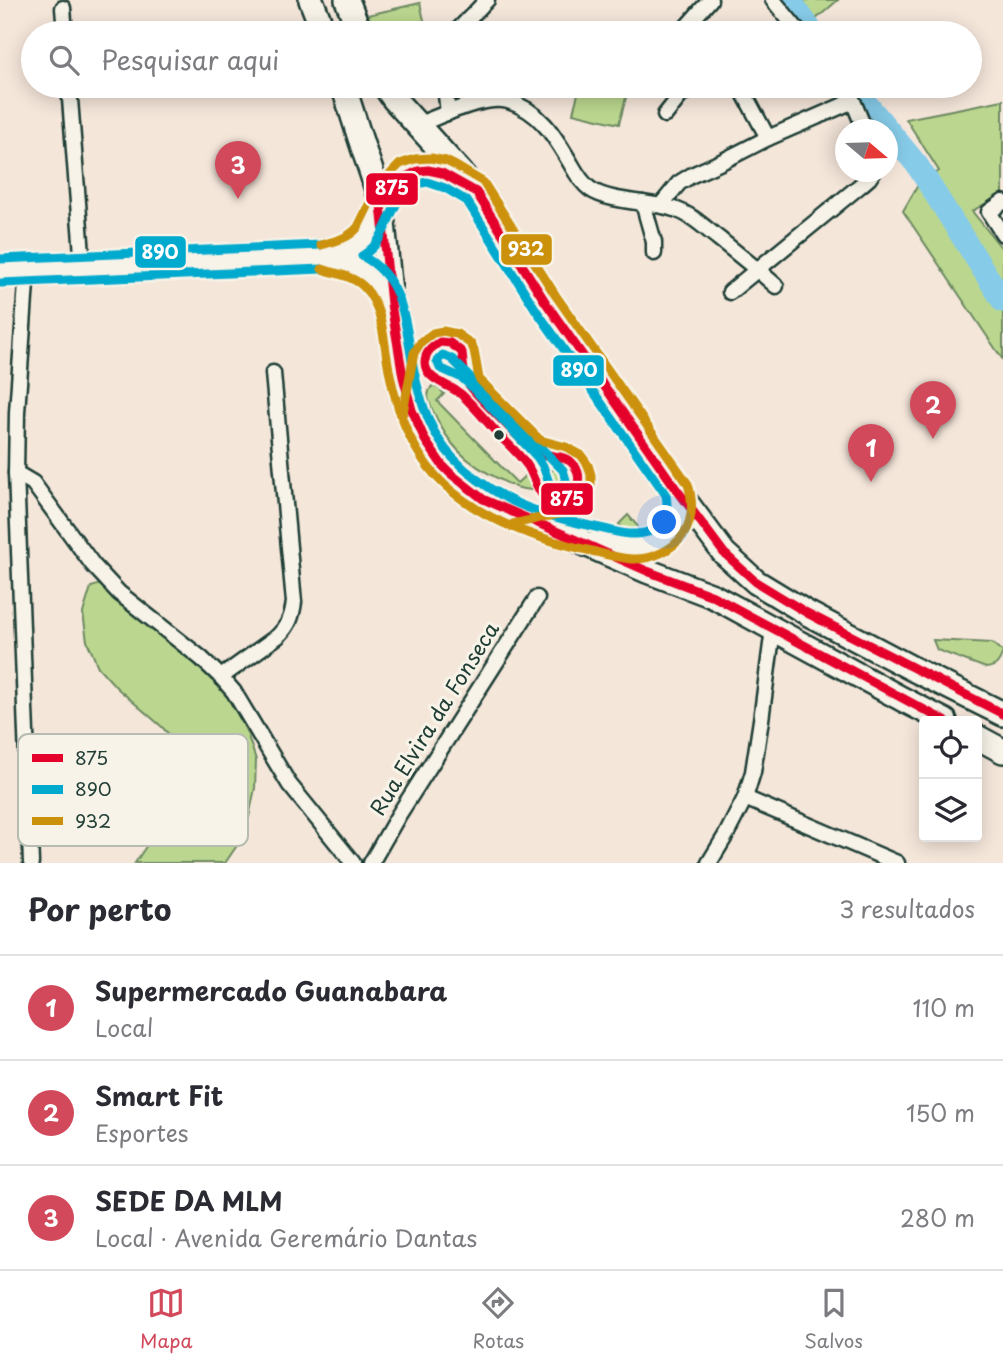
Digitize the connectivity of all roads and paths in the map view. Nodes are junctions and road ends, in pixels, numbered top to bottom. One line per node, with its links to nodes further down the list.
1 (312, 0): 8 (main road)
2 (346, 0): 9 (main road)
3 (487, 0): 10 (street)
4 (710, 0): 11 (street)
5 (773, 0): 12 (street)
6 (63, 8): 7 (street)
7 (64, 21)
8 (320, 21)
9 (355, 21)
10 (467, 21)
11 (692, 21)
12 (790, 21)
13 (70, 98): 35 (street)
14 (347, 98): 30 (main road)
15 (393, 98): 24 (main road)
16 (447, 98): 21 (street)
17 (678, 98): 22 (street)
18 (746, 98): 25 (street)
19 (851, 98): 20 (street)
20 (853, 101): 23 (street); 25 (street)
21 (449, 113): 24 (street); 29 (street)
22 (665, 115)
23 (860, 119)
24 (416, 125): 27 (main road)
25 (768, 138): 31 (street)
26 (864, 182): 37 (street)
27 (476, 192): 30 (main road); 44 (main road)
28 (1003, 202): 32 (street)
29 (643, 203): 31 (street); 33 (street)
30 (381, 205): 34 (main road); 41 (main road)
31 (662, 205): 37 (street)
32 (1003, 234)
33 (654, 253)
34 (323, 257): 35 (main road); 41 (main road)
35 (83, 267): 36 (main road)
36 (27, 269): 38 (main road); 43 (street)
37 (757, 269): 39 (street); 40 (street)
38 (0, 271)
39 (776, 286)
40 (730, 292)
41 (393, 318): 45 (main road)
42 (273, 373): 48 (street)
43 (16, 473): 48 (street); 51 (street)
44 (677, 490): 45 (main road); 49 (main road)
45 (552, 530): 47 (main road)
46 (537, 598): 56 (street, Rua Elvira da Fonseca)
47 (773, 629): 50 (main road); 54 (street)
48 (221, 677): 55 (street)
49 (1003, 714)
50 (935, 716)
51 (26, 734)
52 (982, 740): 53 (main road)
53 (1003, 751)
54 (745, 798): 57 (street); 58 (street)
55 (353, 863)
56 (372, 863)
57 (709, 863)
58 (897, 863)

